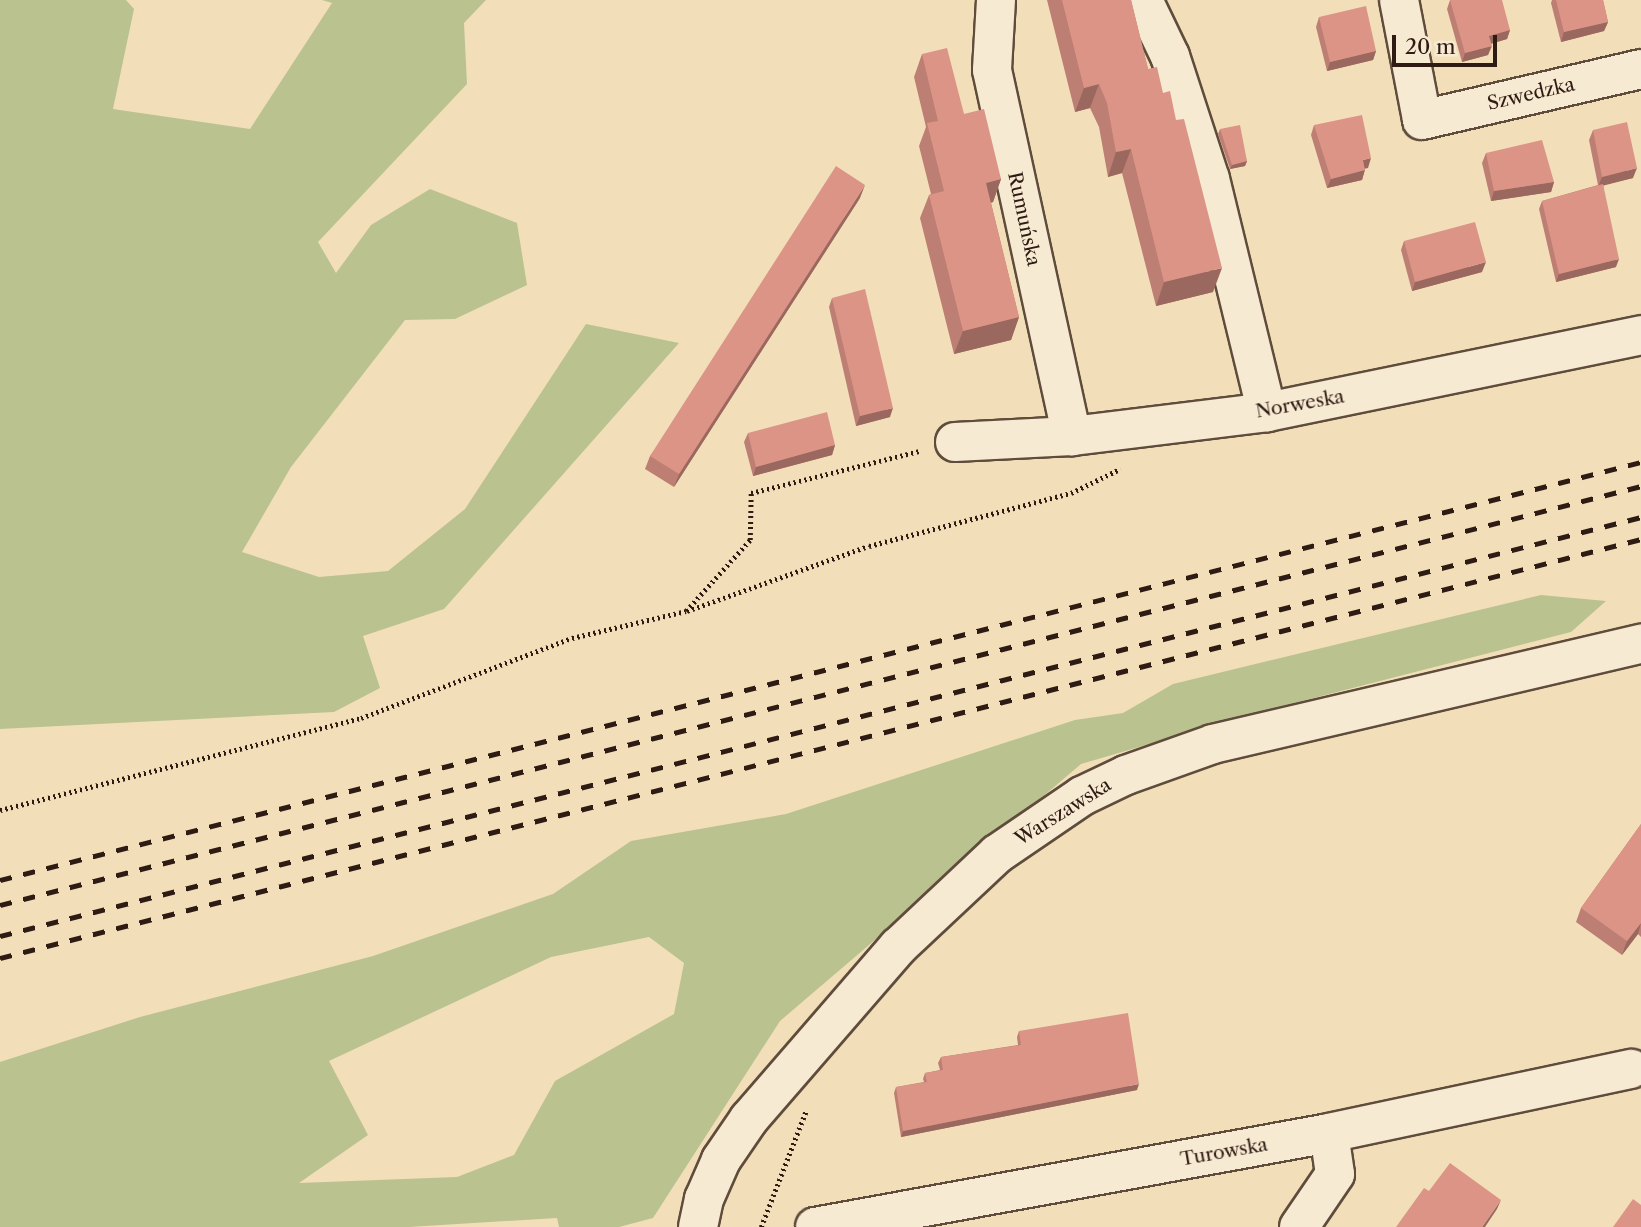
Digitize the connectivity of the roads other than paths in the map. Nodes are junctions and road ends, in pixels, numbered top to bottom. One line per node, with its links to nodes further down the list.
1 (996, 0): 7 (street, Rumuńska)
2 (1143, 0): 6 (street)
3 (1399, 0): 4 (street, Szwedzka)
4 (1641, 69)
5 (1641, 335): 6 (street, Norweska)
6 (1267, 412): 7 (street, Norweska)
7 (1072, 436): 8 (street, Norweska)
8 (955, 442)
9 (1641, 644): 12 (street, Warszawska)
10 (1631, 1069): 11 (street, Turowska)
11 (1329, 1133): 13 (street, Turowska); 14 (street)
12 (698, 1227)
13 (815, 1227)
14 (1299, 1227)

